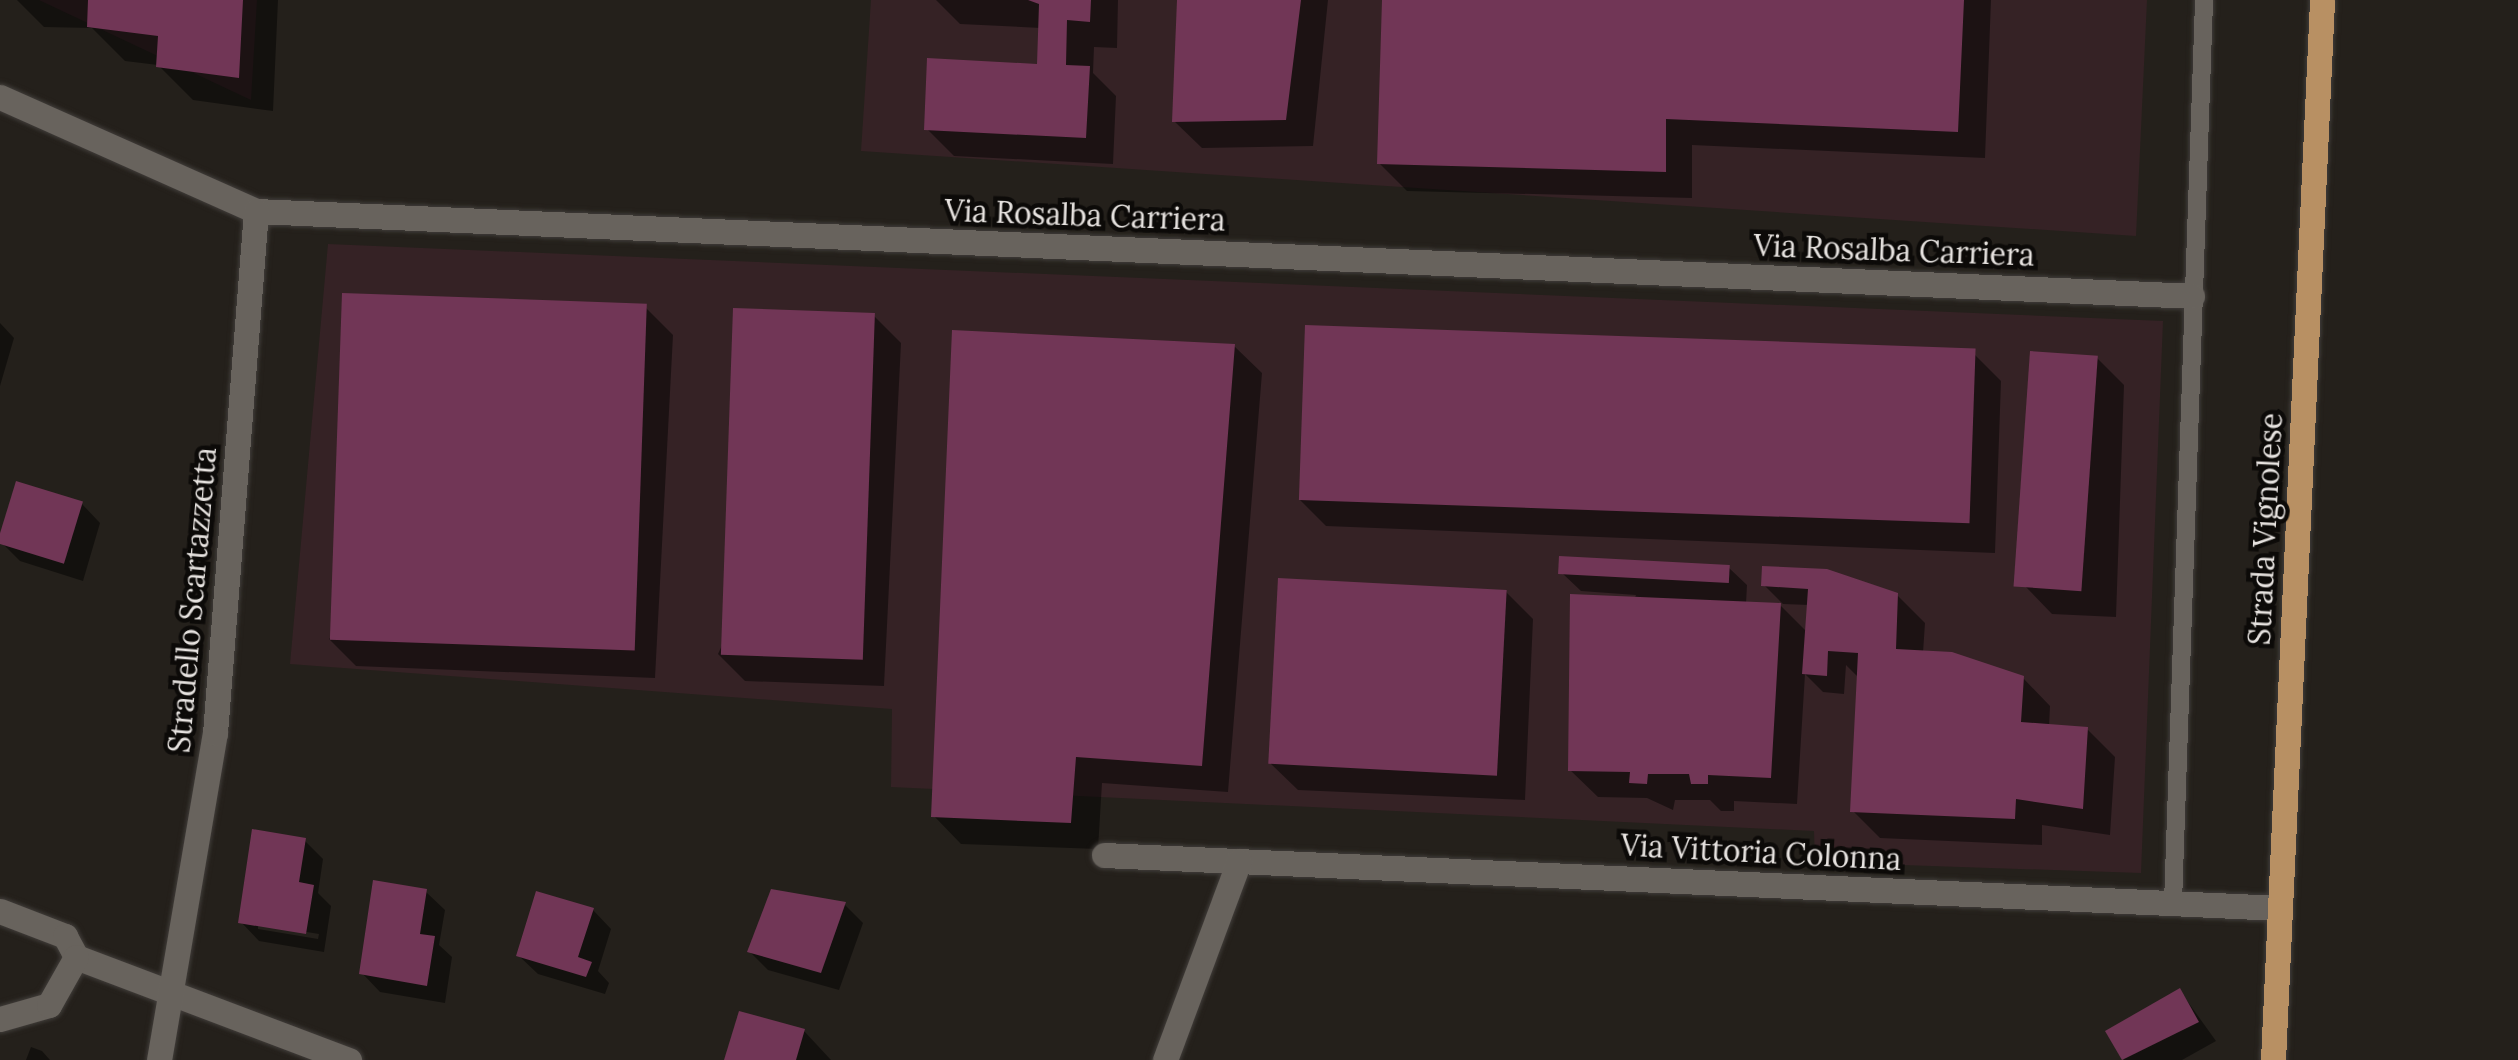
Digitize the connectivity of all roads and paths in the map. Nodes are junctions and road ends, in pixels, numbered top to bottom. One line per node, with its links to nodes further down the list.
1 (2204, 0): 5 (lane)
2 (2322, 0): 9 (main road, Strada Vignolese)
3 (0, 97): 4 (street, Via Rosalba Carriera)
4 (256, 211): 5 (street, Via Rosalba Carriera); 12 (street, Stradello Scartazzetta)
5 (2192, 296): 8 (lane)
6 (1104, 854): 7 (street, Via Vittoria Colonna)
7 (1240, 861): 8 (street, Via Vittoria Colonna); 16 (street)
8 (2172, 904): 9 (street, Via Vittoria Colonna)
9 (2280, 908): 17 (main road, Strada Vignolese)
10 (0, 911): 11 (street)
11 (76, 956): 12 (street); 13 (street)
12 (174, 992): 14 (street, Stradello Scartazzetta); 15 (street)
13 (0, 1019)
14 (159, 1060)
15 (348, 1060)
16 (1165, 1060)
17 (2273, 1060)

